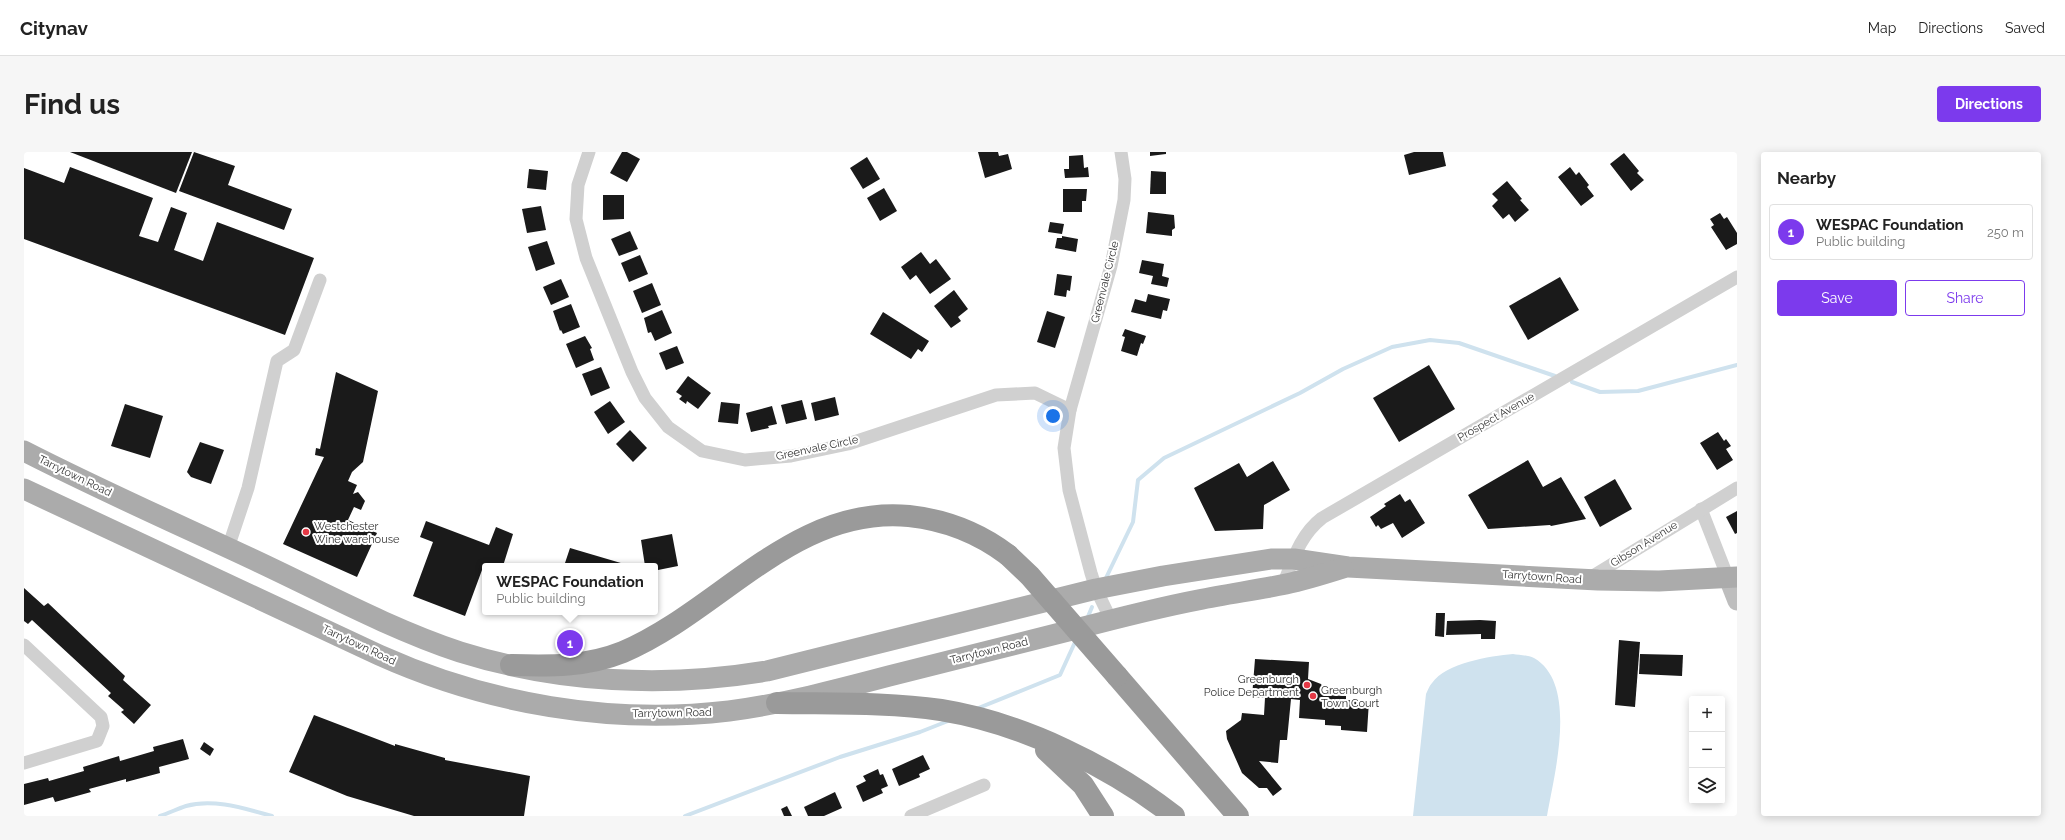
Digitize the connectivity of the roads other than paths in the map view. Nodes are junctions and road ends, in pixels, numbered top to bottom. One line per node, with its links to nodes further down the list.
1 (589, 152): 5 (street, Greenvale Circle)
2 (1121, 152): 5 (street, Greenvale Circle)
3 (1737, 277): 11 (street, Prospect Avenue)
4 (320, 280): 10 (street)
5 (1070, 410): 17 (street, Greenvale Circle)
6 (24, 451): 10 (main road, Tarrytown Road)
7 (1737, 488): 9 (street, Gibson Avenue)
8 (24, 490): 14 (main road, Tarrytown Road)
9 (1701, 509): 13 (street); 15 (street, Gibson Avenue)
10 (228, 548): 14 (main road); 21 (main road, Tarrytown Road)
11 (1294, 559): 12 (main road, Tarrytown Road); 16 (street, Prospect Avenue); 17 (main road, Tarrytown Road)
12 (1348, 567): 15 (main road, Tarrytown Road); 16 (main road, Tarrytown Road)
13 (1732, 577): 15 (main road, Tarrytown Road); 18 (main road)
14 (214, 578): 22 (main road, Tarrytown Road)
15 (1587, 580)
16 (1283, 584): 19 (main road, Tarrytown Road)
17 (1096, 590): 19 (street, Greenvale Circle); 21 (main road, Tarrytown Road)
18 (1737, 601)
19 (1111, 620): 22 (main road, Tarrytown Road)
20 (24, 645): 24 (street)
21 (510, 665): 29 (highway, bridge)
22 (777, 703): 23 (highway)
23 (979, 719): 27 (highway); 28 (highway)
24 (24, 763)
25 (984, 786): 26 (street)
26 (911, 816)
27 (1104, 816)
28 (1174, 816)
29 (1238, 816)

